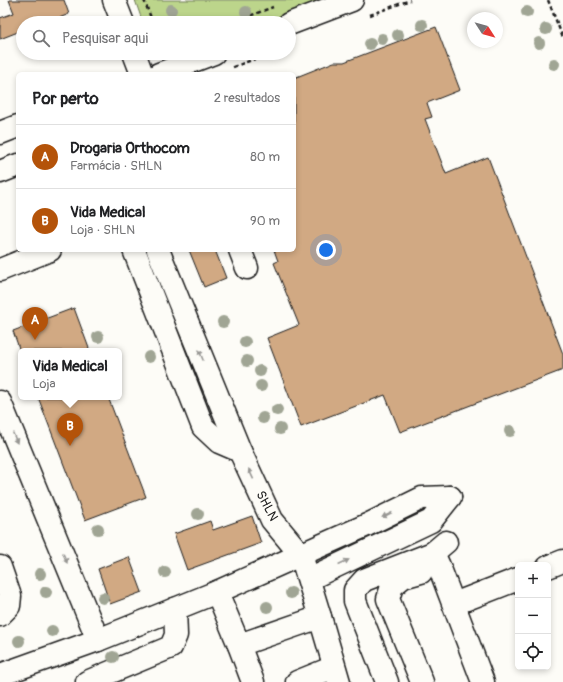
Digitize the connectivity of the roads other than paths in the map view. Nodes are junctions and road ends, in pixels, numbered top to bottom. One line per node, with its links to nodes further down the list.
1 (114, 0): 3 (street)
2 (352, 0): 4 (street)
3 (120, 16)
4 (296, 21)
5 (137, 60): 7 (street)
6 (198, 60): 8 (street)
7 (141, 72)
8 (169, 72)
9 (16, 127): 10 (street)
10 (0, 133)
11 (16, 167): 12 (street)
12 (0, 172)
13 (45, 252): 16 (street)
14 (135, 252): 18 (street)
15 (159, 252): 18 (street, SHLN, one-way to 15)
16 (0, 270)
17 (0, 402): 31 (street, one-way to 31)
18 (240, 451): 19 (street, SHLN, one-way to 18)
19 (301, 554): 24 (street); 24 (street, one-way to 19); 26 (street)
20 (439, 554): 27 (street); 38 (street); 39 (street)
21 (563, 561): 22 (street)
22 (551, 566)
23 (0, 567): 29 (street)
24 (309, 579): 30 (street)
25 (515, 579): 27 (street)
26 (216, 592): 28 (street); 32 (street)
27 (454, 604): 40 (street)
28 (175, 609): 31 (street); 35 (street)
29 (0, 615)
30 (320, 617): 32 (street); 33 (street)
31 (98, 640): 34 (street)
32 (239, 645): 36 (street)
33 (336, 674): 37 (street)
34 (0, 675)
35 (87, 682)
36 (253, 682)
37 (297, 682)
38 (387, 682)
39 (422, 682)
40 (483, 682)

